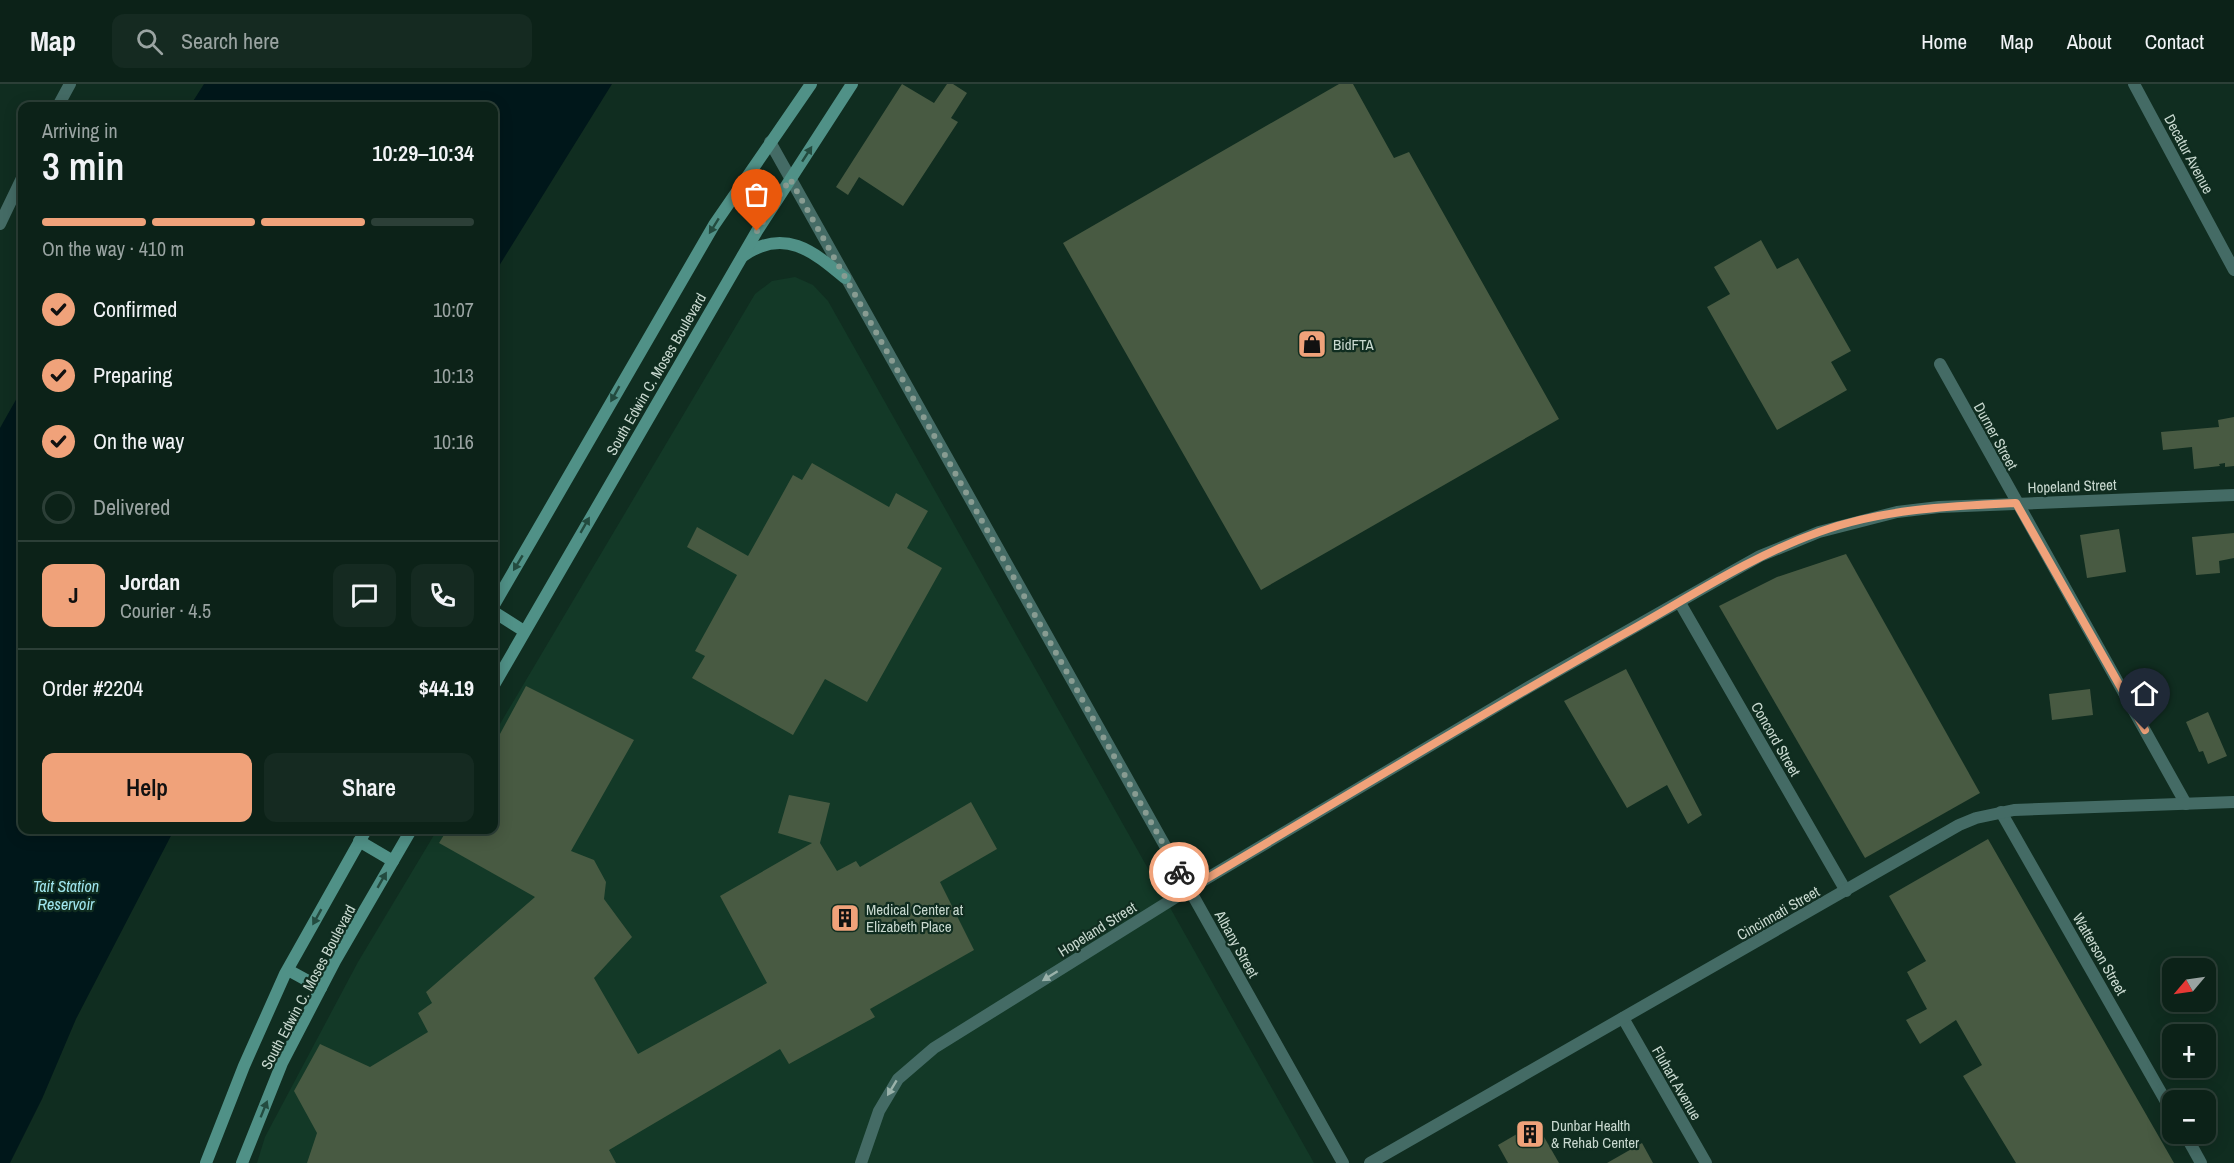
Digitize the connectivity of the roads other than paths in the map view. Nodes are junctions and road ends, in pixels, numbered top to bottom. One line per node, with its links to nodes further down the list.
1 (70, 84): 5 (street)
2 (811, 84): 6 (main road, South Edwin C. Moses Boulevard)
3 (852, 84): 7 (main road, South Edwin C. Moses Boulevard, one-way to 3)
4 (2134, 84): 11 (street, Decatur Avenue)
5 (60, 102)
6 (770, 142): 7 (street, Albany Street); 16 (main road, South Edwin C. Moses Boulevard, one-way to 16)
7 (790, 179): 10 (main road, South Edwin C. Moses Boulevard); 12 (street, Albany Street)
8 (18, 186): 9 (street)
9 (0, 224)
10 (742, 256): 12 (main road); 19 (main road, South Edwin C. Moses Boulevard, one-way to 10)
11 (2234, 270)
12 (845, 278): 28 (street, Albany Street)
13 (1940, 364): 15 (street, Durner Street)
14 (2234, 495): 15 (street, Hopeland Street)
15 (2016, 503): 17 (street, Hopeland Street); 22 (street, Durner Street)
16 (498, 598)
17 (1680, 603): 28 (street, Hopeland Street); 29 (street, Concord Street)
18 (498, 615): 19 (main road)
19 (524, 632): 20 (main road, South Edwin C. Moses Boulevard)
20 (498, 678)
21 (2234, 802): 22 (street, Cincinnati Street)
22 (2187, 804): 23 (street, Cincinnati Street)
23 (2001, 812): 29 (street, Cincinnati Street); 33 (street, Watterson Street)
24 (363, 834): 26 (main road, South Edwin C. Moses Boulevard)
25 (409, 834): 27 (main road, South Edwin C. Moses Boulevard)
26 (359, 841): 27 (main road); 30 (main road, South Edwin C. Moses Boulevard, one-way to 30)
27 (393, 861): 31 (main road, South Edwin C. Moses Boulevard, one-way to 27)
28 (1189, 889): 37 (street, Hopeland Street, one-way to 37); 38 (street, Albany Street)
29 (1846, 891): 32 (street, Cincinnati Street)
30 (288, 970): 31 (main road); 35 (main road, South Edwin C. Moses Boulevard)
31 (321, 987): 36 (main road, South Edwin C. Moses Boulevard, one-way to 31)
32 (1623, 1018): 39 (street, Cincinnati Street); 40 (street, Fluhart Avenue)
33 (2162, 1094)
34 (2191, 1144): 41 (street)
35 (206, 1163)
36 (242, 1163)
37 (861, 1163)
38 (1343, 1163)
39 (1370, 1163)
40 (1706, 1163)
41 (2201, 1163)

